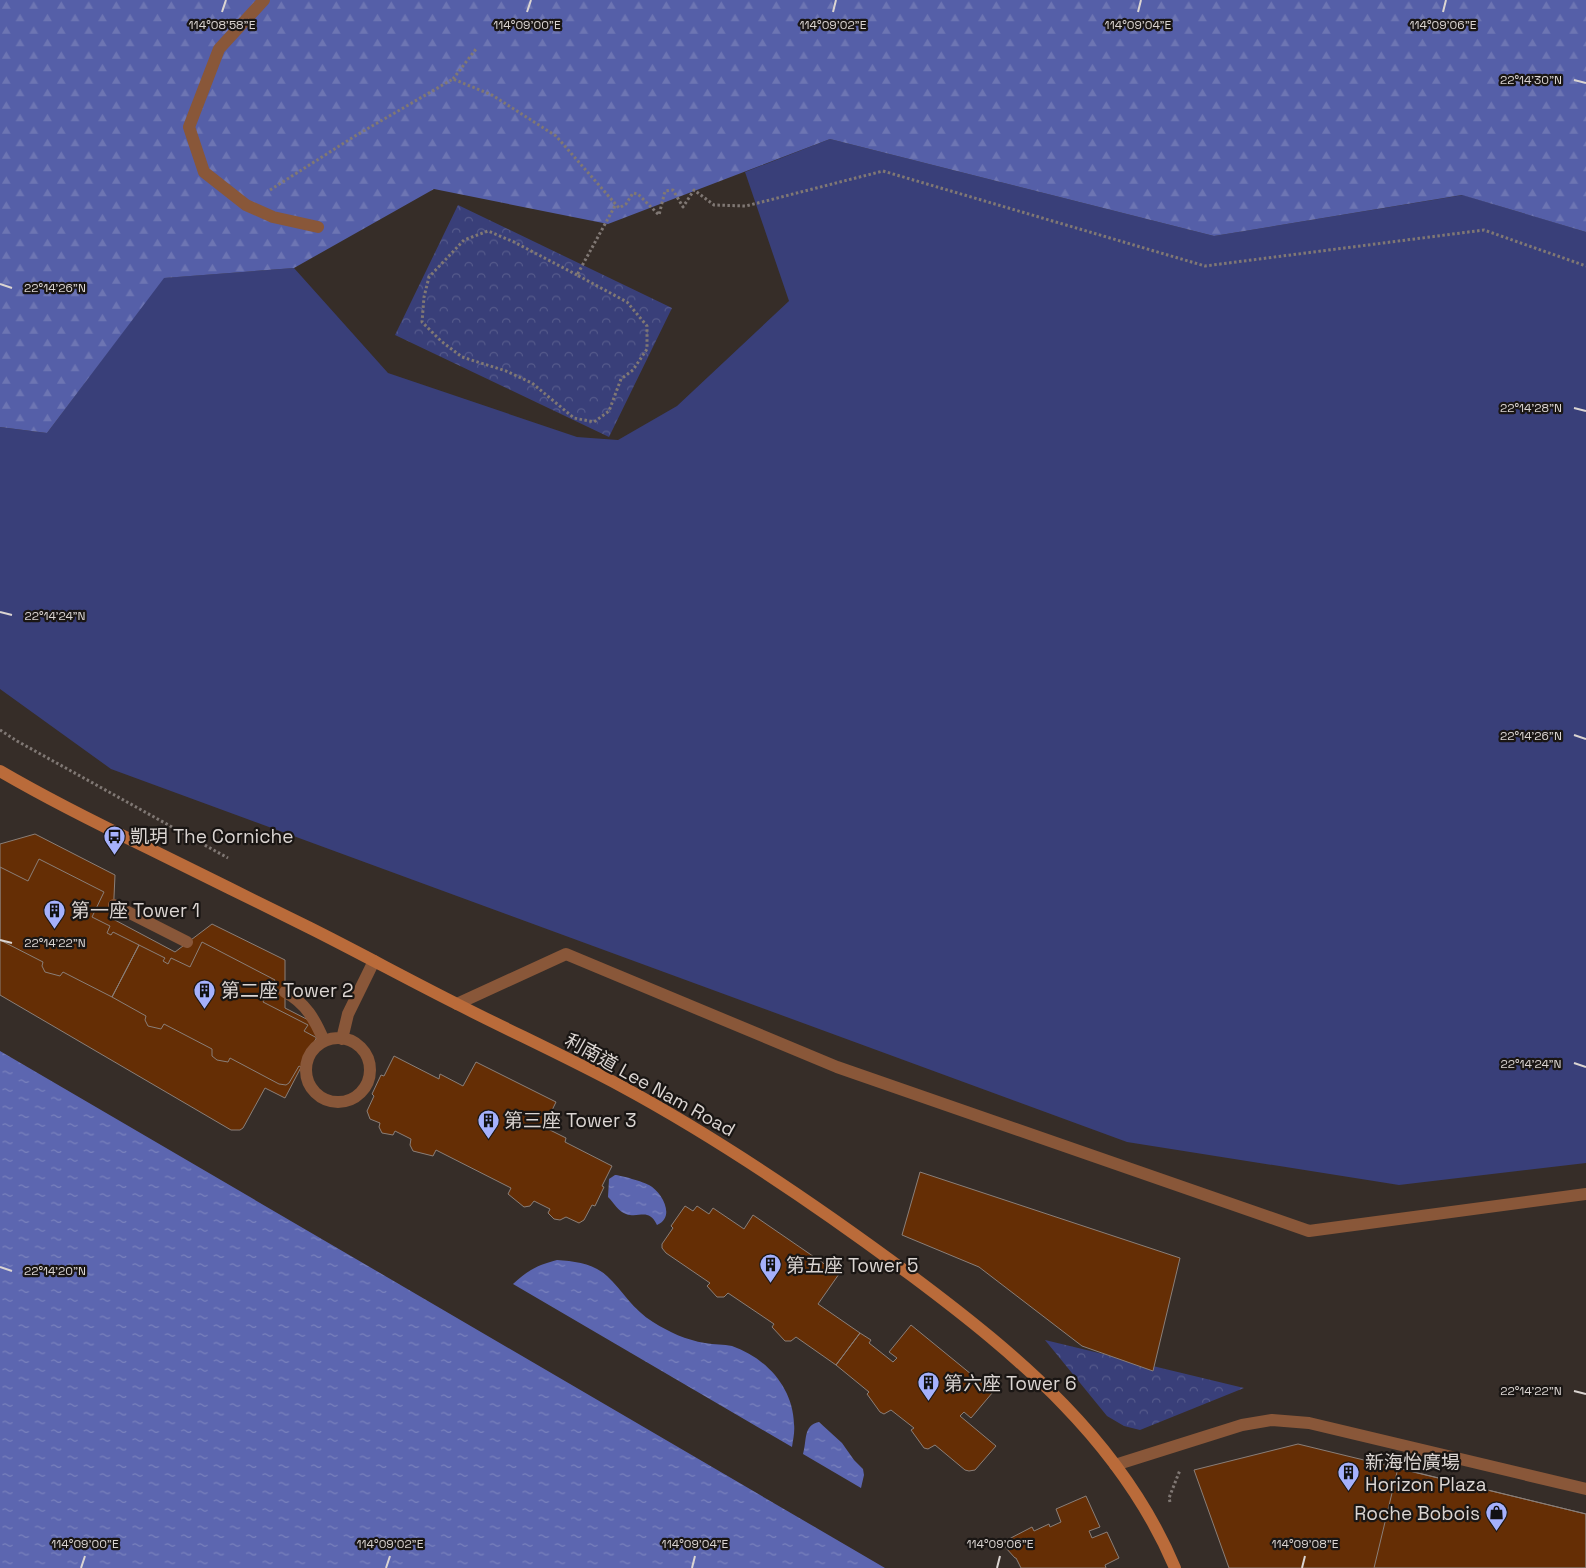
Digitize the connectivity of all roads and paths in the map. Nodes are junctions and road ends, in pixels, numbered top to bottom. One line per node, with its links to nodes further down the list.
1 (264, 0): 5 (street)
2 (476, 49): 3 (path)
3 (453, 79): 4 (path); 5 (path)
4 (616, 204): 7 (path); 8 (path)
5 (246, 205): 6 (street)
6 (318, 227)
7 (1586, 266)
8 (577, 275): 8 (path)
9 (0, 771): 12 (street, 利南道 Lee Nam Road)
10 (114, 905): 11 (street)
11 (187, 942)
12 (374, 961): 14 (street, 利南道 Lee Nam Road); 15 (street)
13 (285, 992): 16 (street)
14 (457, 1004): 17 (street); 18 (street, 利南道 Lee Nam Road)
15 (342, 1039): 16 (street); 16 (street)
16 (324, 1041)
17 (1586, 1194)
18 (1115, 1466): 20 (street); 22 (street, 利南道 Lee Nam Road)
19 (1182, 1466): 21 (path)
20 (1586, 1489)
21 (1170, 1505)
22 (1175, 1568)

